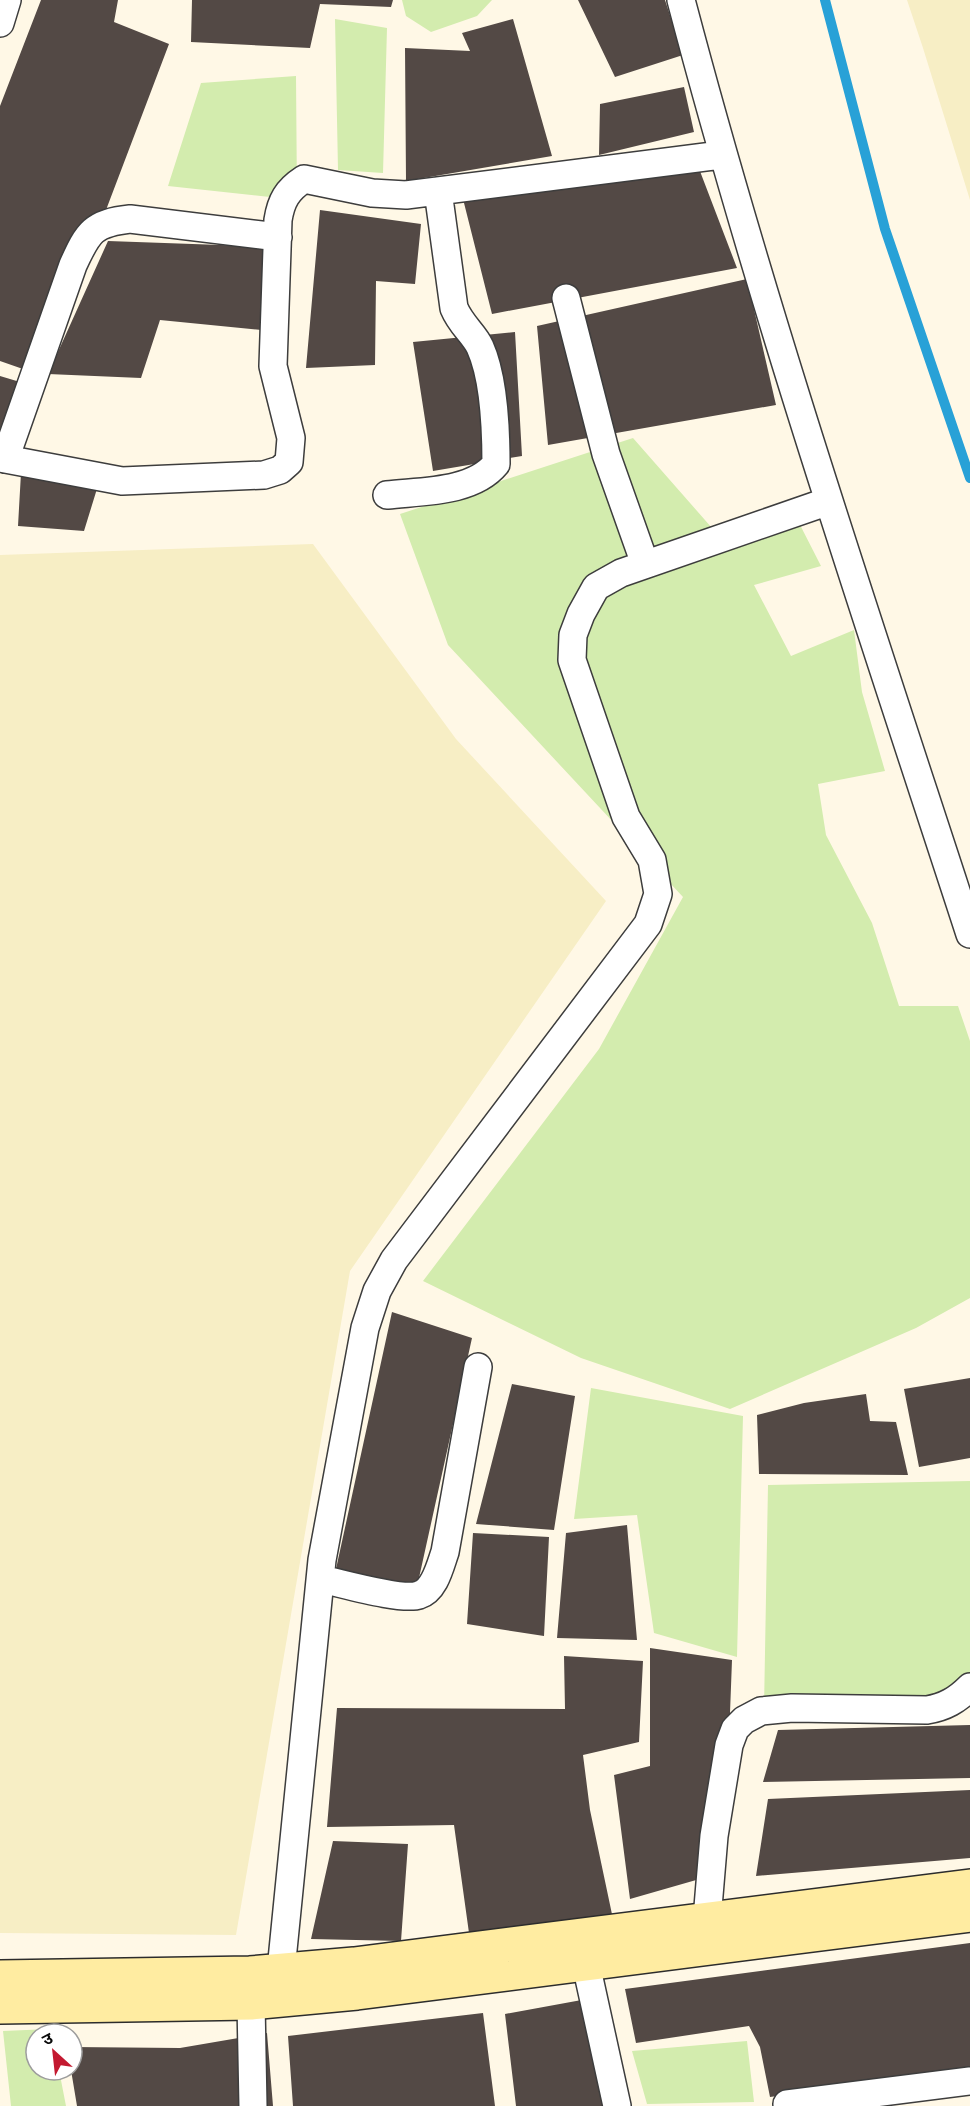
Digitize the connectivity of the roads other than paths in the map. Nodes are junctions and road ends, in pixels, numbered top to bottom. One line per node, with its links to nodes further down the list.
1 (7, 0): 3 (street)
2 (681, 0): 4 (street)
3 (0, 23)
4 (722, 155): 5 (street); 10 (street)
5 (438, 192): 6 (street); 9 (street)
6 (278, 237): 8 (street); 8 (street)
7 (566, 298): 11 (street)
8 (2, 458)
9 (387, 495)
10 (829, 501): 11 (street); 12 (street)
11 (645, 564): 14 (street)
12 (970, 934)
13 (478, 1367): 14 (street)
14 (321, 1579): 21 (street)
15 (970, 1687): 18 (street)
16 (970, 1886): 18 (street)
17 (970, 1915): 19 (street)
18 (708, 1919): 19 (street)
19 (583, 1949): 21 (street); 26 (street)
20 (0, 1977): 21 (street)
21 (270, 1991): 22 (street); 25 (street)
22 (0, 2007)
23 (970, 2081): 24 (street)
24 (787, 2104)
25 (253, 2106)
26 (617, 2106)

